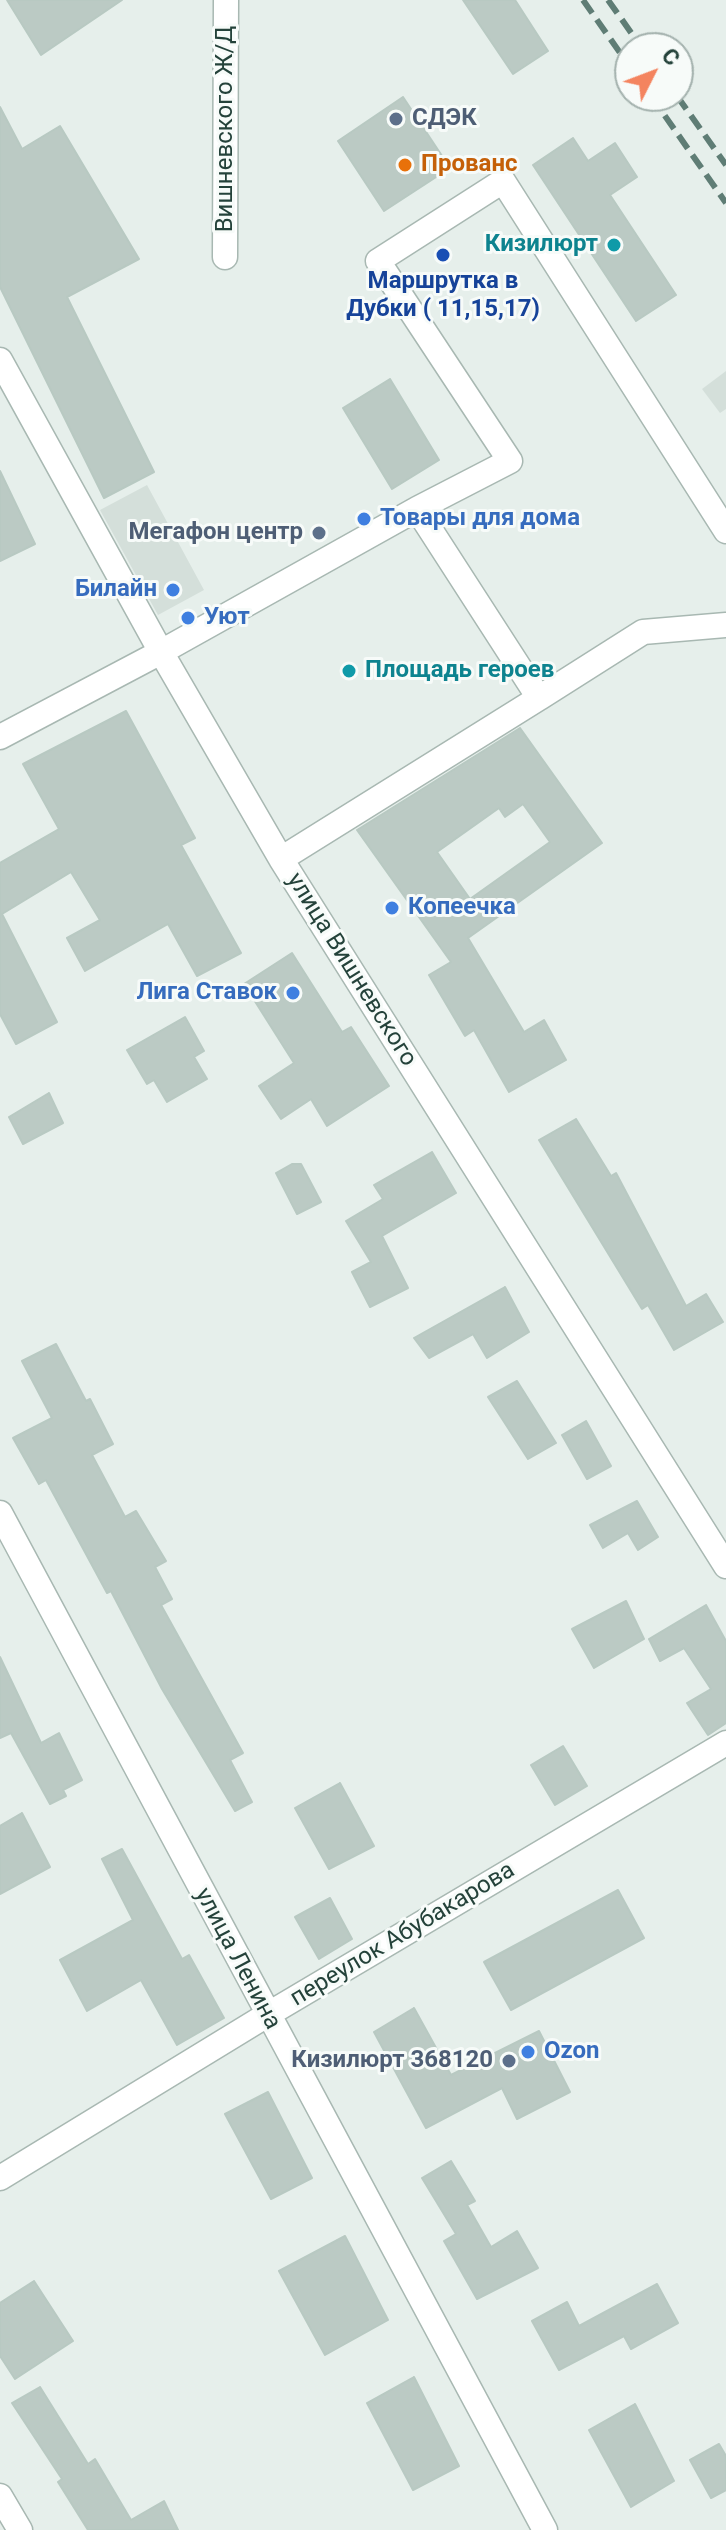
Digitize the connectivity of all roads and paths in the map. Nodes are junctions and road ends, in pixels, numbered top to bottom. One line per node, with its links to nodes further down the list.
1 (226, 0): 2 (street, Вишневского Ж/Д)
2 (225, 257)
3 (0, 360): 7 (street, улица Вишневского)
4 (417, 509): 5 (street); 7 (street); 8 (street)
5 (726, 531)
6 (726, 625): 8 (street)
7 (161, 652): 9 (street); 10 (street, улица Вишневского)
8 (539, 698): 10 (street)
9 (0, 737)
10 (281, 859): 12 (street, улица Вишневского)
11 (0, 1513): 14 (street, улица Ленина)
12 (726, 1566)
13 (726, 1743): 14 (street, переулок Абубакарова)
14 (267, 2015): 15 (street, переулок Абубакарова); 18 (street, улица Ленина)
15 (0, 2178)
16 (0, 2496): 17 (street)
17 (20, 2530)
18 (545, 2530)

